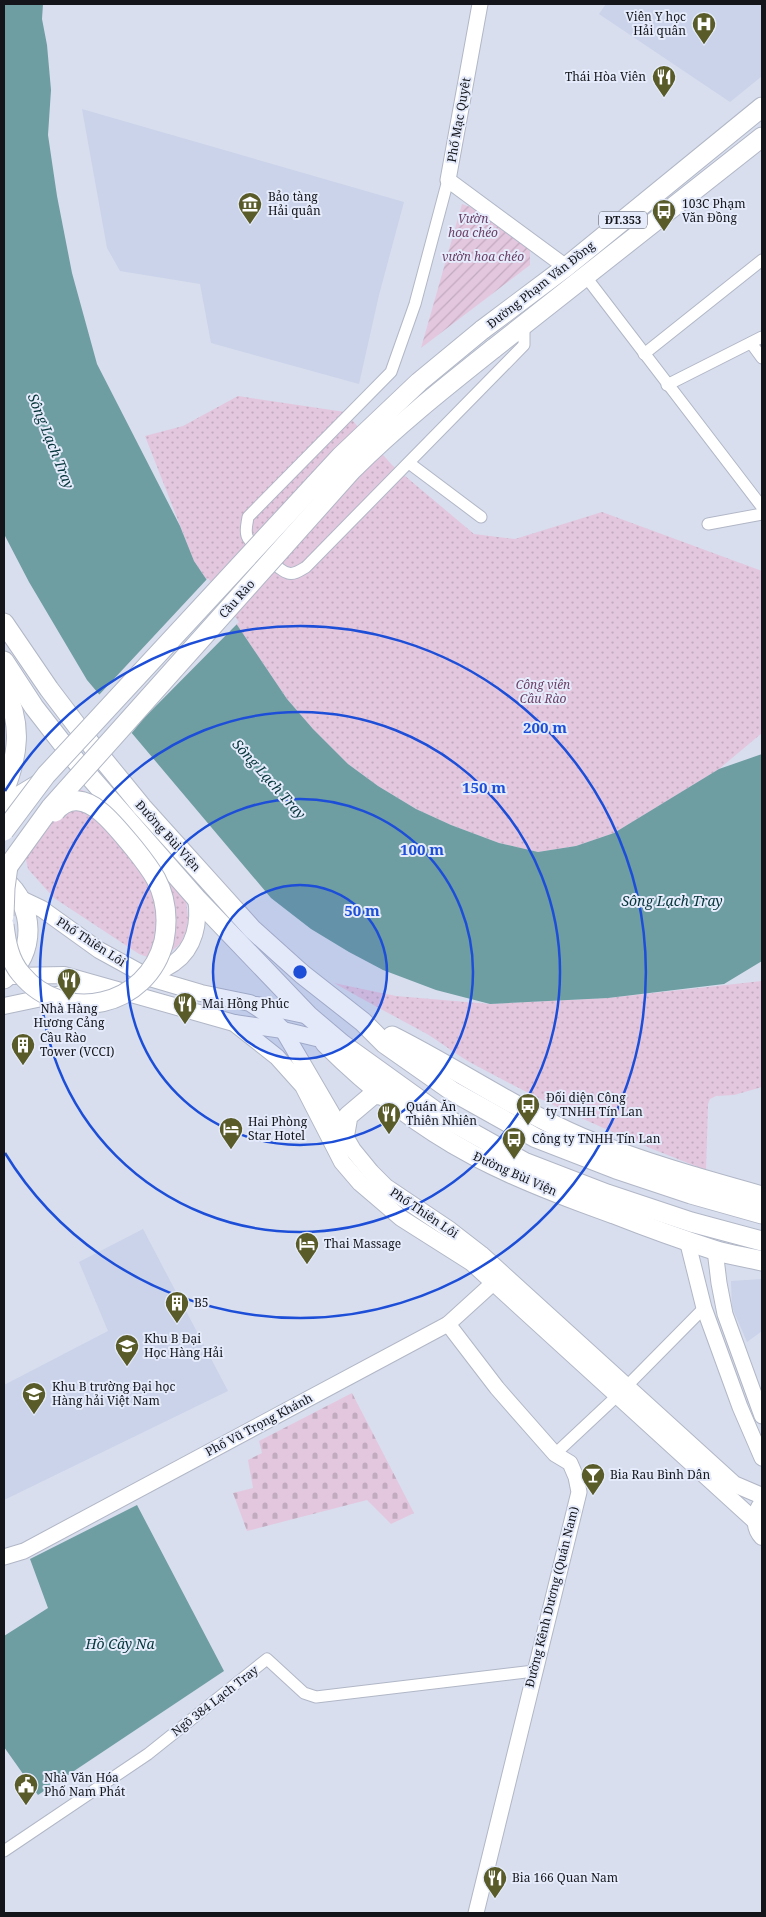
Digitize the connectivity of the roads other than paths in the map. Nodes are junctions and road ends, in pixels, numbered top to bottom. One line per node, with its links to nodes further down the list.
1 (480, 4): 4 (street, Phố Mạc Quyêt)
2 (762, 107): 6 (main road, Đường Phạm Văn Đồng / ĐT.353)
3 (762, 137): 7 (main road, Đường Phạm Văn Đồng / ĐT.353)
4 (448, 180): 6 (street, Phố Mạc Quyêt); 16 (street)
5 (762, 260): 13 (street)
6 (566, 267): 9 (main road, Đường Phạm Văn Đồng / ĐT.353)
7 (586, 276): 8 (main road, Đường Phạm Văn Đồng / ĐT.353); 13 (street)
8 (524, 325): 12 (main road, Đường Phạm Văn Đồng / ĐT.353); 16 (street)
9 (482, 330): 24 (main road, Cầu Rào, bridge)
10 (762, 337): 11 (street)
11 (751, 343): 14 (street); 15 (street)
12 (493, 349): 28 (main road, Cầu Rào, bridge)
13 (644, 354): 15 (street)
14 (762, 358)
15 (667, 385): 17 (street)
16 (408, 463): 19 (street)
17 (762, 507)
18 (762, 514): 20 (street)
19 (481, 517)
20 (708, 524)
21 (4, 623): 38 (main road, Đường Bùi Viện)
22 (4, 661): 29 (main road, Đường Bùi Viện)
23 (4, 689): 25 (main road)
24 (39, 784): 26 (main road); 27 (main road, Cầu Rào, bridge)
25 (4, 791)
26 (4, 805)
27 (4, 831)
28 (11, 882): 30 (main road, bridge); 31 (main road, bridge); 32 (main road); 33 (main road, Phố Thiên Lôi)
29 (196, 898): 33 (main road); 37 (main road, Đường Bùi Viện)
30 (4, 916)
31 (4, 924)
32 (6, 977): 34 (main road, Phố Thiên Lôi)
33 (150, 978): 35 (main road, Phố Thiên Lôi)
34 (104, 985): 36 (main road); 39 (main road, Phố Thiên Lôi)
35 (250, 1003): 37 (main road); 40 (main road, Phố Thiên Lôi)
36 (4, 1006)
37 (309, 1016): 38 (main road); 41 (main road, Đường Bùi Viện); 42 (main road, Đường Bùi Viện)
38 (363, 1022): 45 (main road, Đường Bùi Viện); 46 (main road, Đường Bùi Viện)
39 (234, 1023): 40 (main road); 51 (main road, Phố Thiên Lôi)
40 (283, 1030): 41 (main road); 44 (main road, Phố Thiên Lôi)
41 (322, 1040): 42 (main road); 43 (main road, Đường Bùi Viện)
42 (342, 1044): 48 (main road, Đường Bùi Viện)
43 (385, 1096): 44 (main road); 47 (main road, Đường Bùi Viện)
44 (345, 1133): 51 (main road, Phố Thiên Lôi)
45 (762, 1196)
46 (762, 1214)
47 (687, 1240): 49 (main road, Đường Bùi Viện); 52 (street)
48 (762, 1240)
49 (716, 1250): 50 (main road, Đường Bùi Viện); 55 (street)
50 (762, 1261)
51 (498, 1279): 53 (street, Phố Vũ Trọng Khánh); 54 (main road, Phố Thiên Lôi)
52 (704, 1308): 54 (street); 57 (street)
53 (448, 1324): 56 (street, Đường Kênh Dương (Quán Nam)); 63 (street, Phố Vũ Trọng Khánh)
54 (622, 1391): 56 (street); 58 (main road, Phố Thiên Lôi)
55 (762, 1416)
56 (555, 1454): 64 (street, Đường Kênh Dương (Quán Nam))
57 (762, 1458)
58 (729, 1488): 59 (main road, Phố Thiên Lôi); 61 (main road, Phố Thiên Lôi)
59 (762, 1496)
60 (762, 1503): 61 (main road)
61 (755, 1520): 62 (main road)
62 (762, 1537)
63 (4, 1557)
64 (534, 1671): 65 (street, Ngõ 384 Lạch Tray); 66 (street, Đường Kênh Dương (Quán Nam))
65 (4, 1851)
66 (476, 1913)

